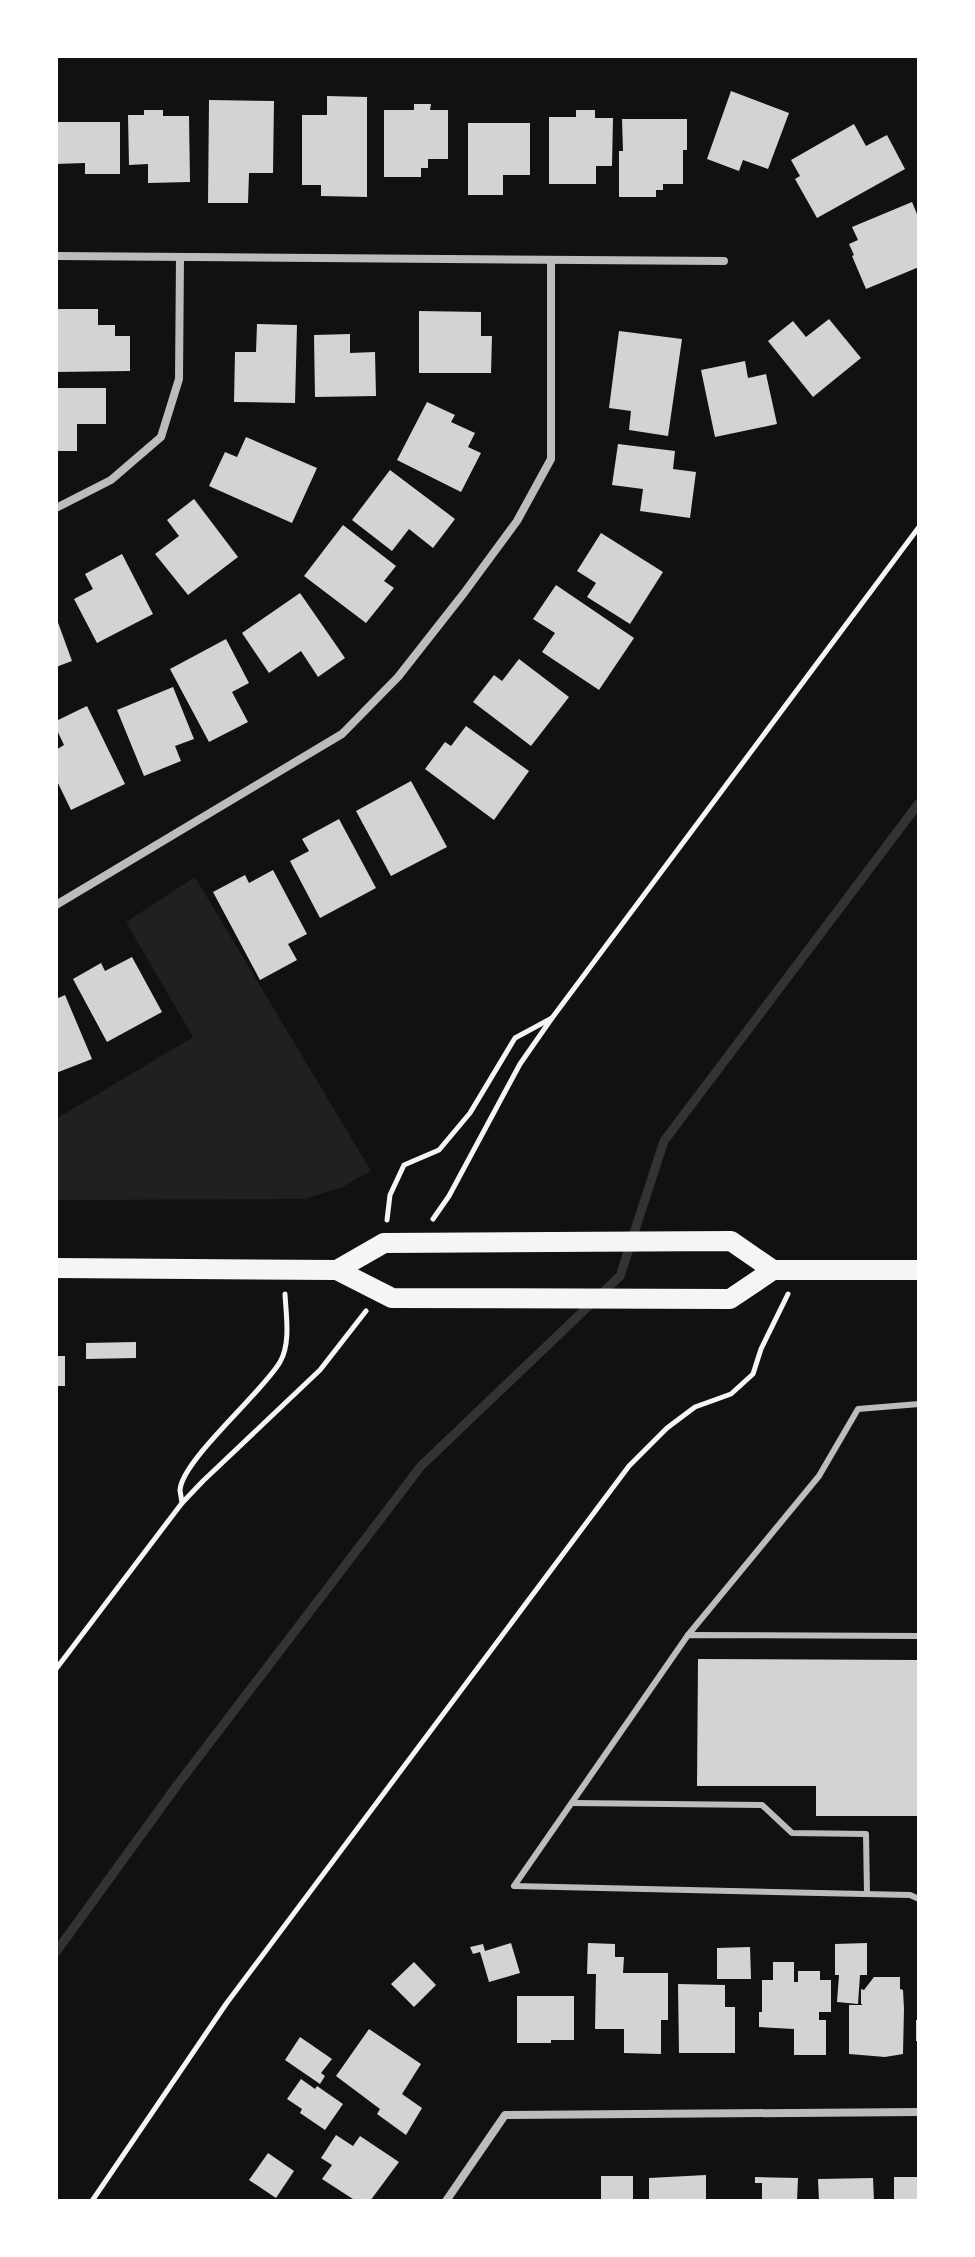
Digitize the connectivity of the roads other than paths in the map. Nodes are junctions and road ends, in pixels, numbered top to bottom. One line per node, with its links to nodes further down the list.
1 (56, 256): 2 (street)
2 (180, 257): 3 (street); 5 (street)
3 (551, 260): 4 (street); 6 (street)
4 (724, 261)
5 (56, 508)
6 (56, 905)
7 (56, 1268): 8 (main road)
8 (337, 1270): 9 (main road); 9 (main road)
9 (773, 1270): 10 (main road)
10 (919, 1270)
11 (919, 1404): 12 (lane)
12 (688, 1635): 13 (lane); 14 (lane)
13 (919, 1636)
14 (572, 1803): 15 (lane); 15 (lane)
15 (867, 1894): 16 (lane)
16 (919, 1899)
17 (919, 2112): 18 (street)
18 (446, 2201)

